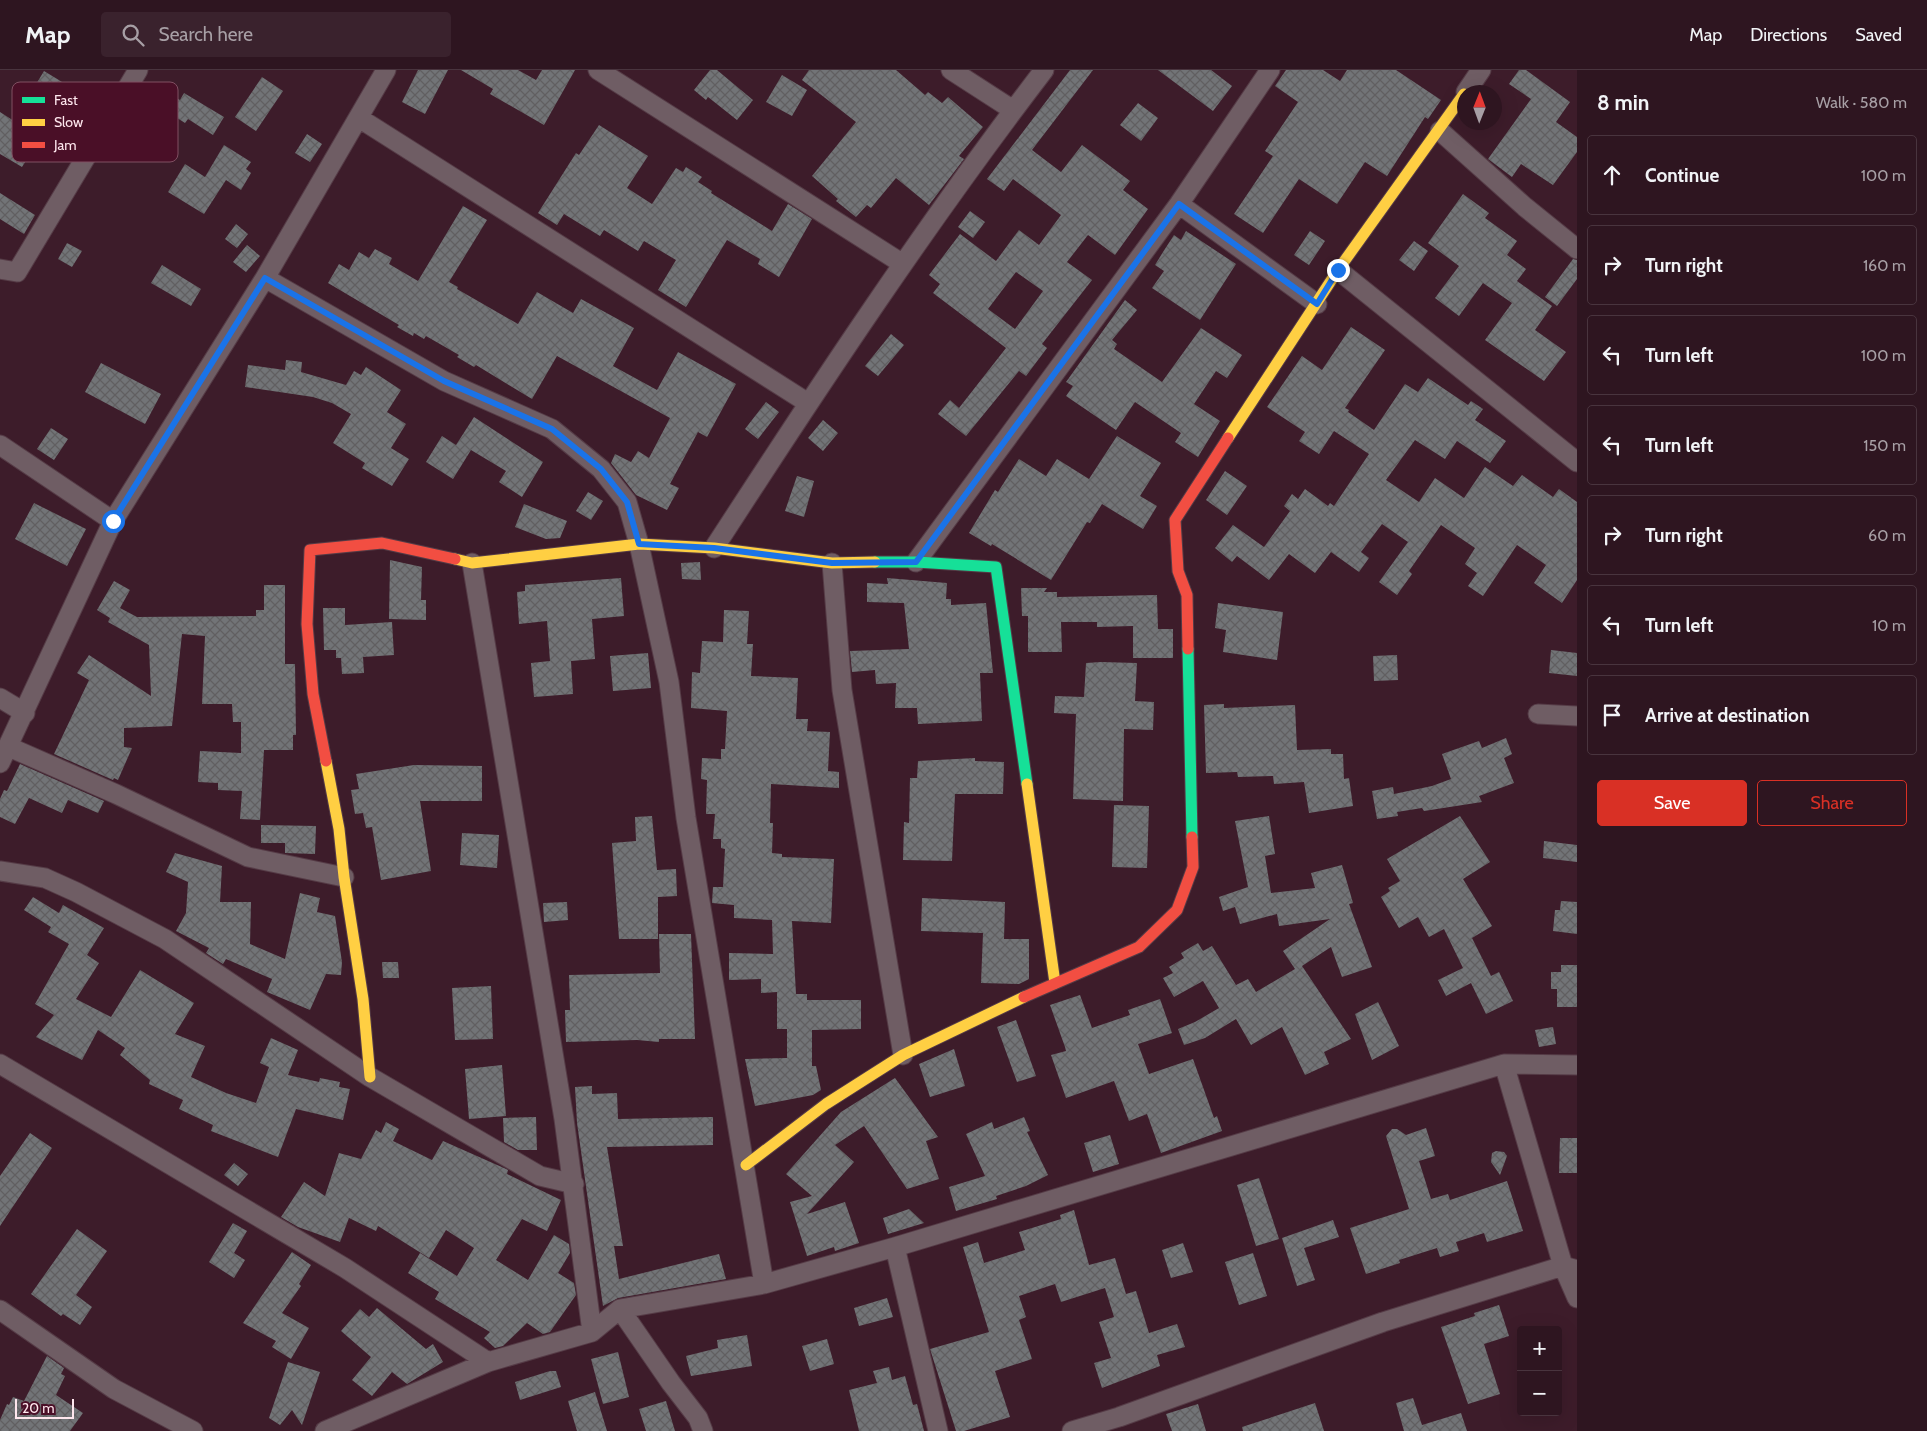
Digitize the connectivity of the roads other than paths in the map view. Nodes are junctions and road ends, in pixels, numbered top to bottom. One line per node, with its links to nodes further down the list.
1 (138, 70): 8 (street)
2 (386, 70): 12 (street)
3 (598, 70): 17 (street)
4 (951, 70): 11 (street)
5 (1044, 70): 11 (street)
6 (1270, 70): 15 (street)
7 (1481, 70): 9 (street)
8 (131, 82)
9 (1471, 85)
10 (1457, 105): 13 (street)
11 (1013, 110): 17 (street)
12 (359, 118): 20 (street); 22 (street)
13 (1440, 131): 16 (street); 19 (street)
14 (83, 162): 18 (street)
15 (1179, 204): 21 (street); 28 (street)
16 (1577, 249)
17 (903, 264): 22 (street)
18 (0, 269)
19 (1338, 270): 21 (street); 24 (street)
20 (265, 278): 25 (street); 26 (street)
21 (1317, 304): 38 (street)
22 (808, 403): 27 (street)
23 (0, 444): 25 (street)
24 (1577, 462)
25 (113, 521): 32 (street)
26 (639, 544): 27 (street); 29 (street); 44 (street)
27 (714, 548): 30 (street)
28 (916, 562): 30 (street); 38 (street)
29 (472, 563): 37 (street); 45 (street)
30 (832, 563): 39 (street)
31 (0, 698): 32 (street)
32 (25, 713): 35 (street)
33 (1538, 714): 34 (street)
34 (1577, 716)
35 (4, 755): 37 (street)
36 (0, 871): 43 (street)
37 (344, 876): 43 (street)
38 (1054, 983): 39 (street)
39 (903, 1055): 44 (street)
40 (0, 1064): 53 (street)
41 (1504, 1064): 42 (street); 46 (street); 47 (street)
42 (1577, 1065)
43 (370, 1076): 45 (street)
44 (746, 1164): 48 (street)
45 (574, 1184): 52 (street)
46 (895, 1247): 48 (street); 58 (street)
47 (1570, 1268): 49 (street); 54 (street)
48 (764, 1284): 50 (street)
49 (1577, 1298)
50 (620, 1309): 52 (street); 57 (street)
51 (0, 1310): 55 (street)
52 (592, 1332): 53 (street)
53 (488, 1362): 56 (street)
54 (1122, 1424): 59 (street)
55 (193, 1431)
56 (325, 1431)
57 (703, 1431)
58 (938, 1431)
59 (1072, 1431)

